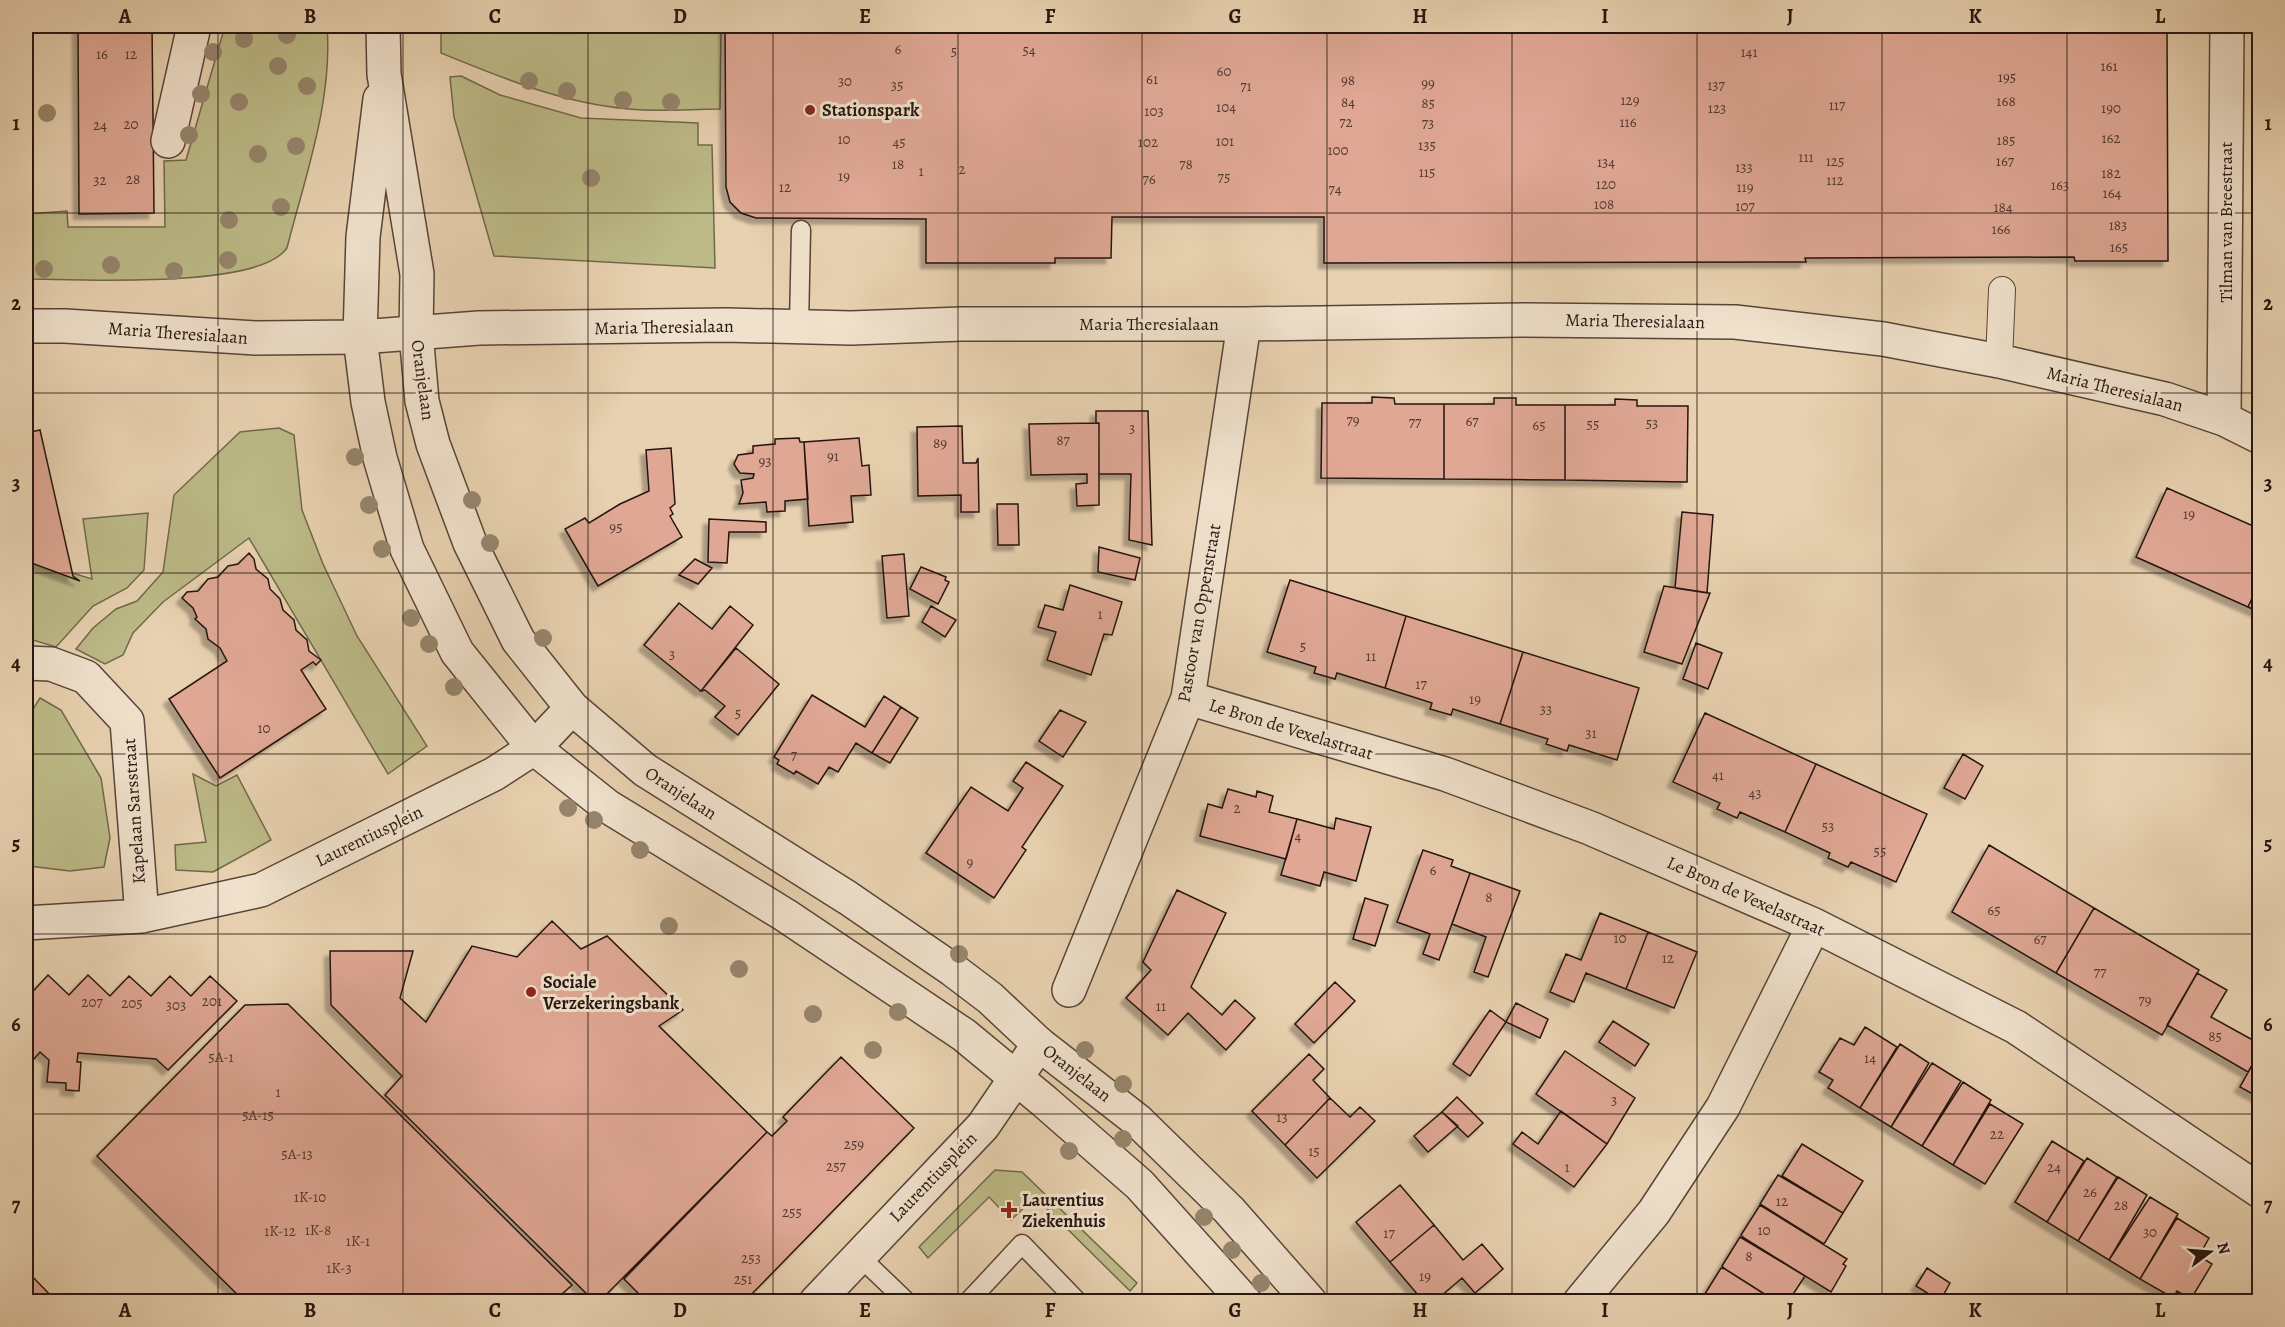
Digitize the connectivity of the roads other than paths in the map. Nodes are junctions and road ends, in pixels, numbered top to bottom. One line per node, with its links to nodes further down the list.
1 (194, 26): 5 (street)
2 (383, 26): 4 (street, Oranjelaan)
3 (2227, 26): 14 (street, Tilman van Breestraat)
4 (384, 74): 11 (street, Oranjelaan); 12 (street, Oranjelaan)
5 (168, 141)
6 (801, 230): 9 (lane)
7 (2002, 290): 13 (street)
8 (1245, 324): 9 (street, Maria Theresialaan); 13 (street, Maria Theresialaan); 17 (street, Pastoor van Oppenstraat)
9 (799, 325): 11 (street, Maria Theresialaan)
10 (26, 326): 12 (street, Maria Theresialaan)
11 (416, 333): 12 (street, Maria Theresialaan); 18 (street, Oranjelaan)
12 (360, 337): 19 (street, Oranjelaan)
13 (1999, 361): 14 (street, Maria Theresialaan)
14 (2224, 419): 15 (street, Maria Theresialaan)
15 (2259, 437)
16 (26, 663): 20 (street, Kapelaan Sarsstraat)
17 (1188, 698): 22 (street, Le Bron de Vexelastraat); 23 (street, Pastoor van Oppenstraat)
18 (572, 708): 19 (street, Laurentiusplein); 24 (street, Oranjelaan)
19 (534, 748): 20 (street, Laurentiusplein); 25 (street, Oranjelaan)
20 (142, 916): 21 (street, Laurentiusplein)
21 (26, 923)
22 (1814, 925): 26 (street, Le Bron de Vexelastraat); 34 (street)
23 (1069, 990)
24 (1039, 1044): 25 (street, Laurentiusplein); 33 (street, Oranjelaan)
25 (1017, 1079): 27 (street, Laurentiusplein); 32 (street, Oranjelaan)
26 (2259, 1191)
27 (858, 1255): 28 (street, Laurentiusplein); 29 (lane)
28 (816, 1302)
29 (907, 1302)
30 (968, 1302): 31 (lane)
31 (1078, 1302)
32 (1245, 1302)
33 (1310, 1302)
34 (1580, 1302)

